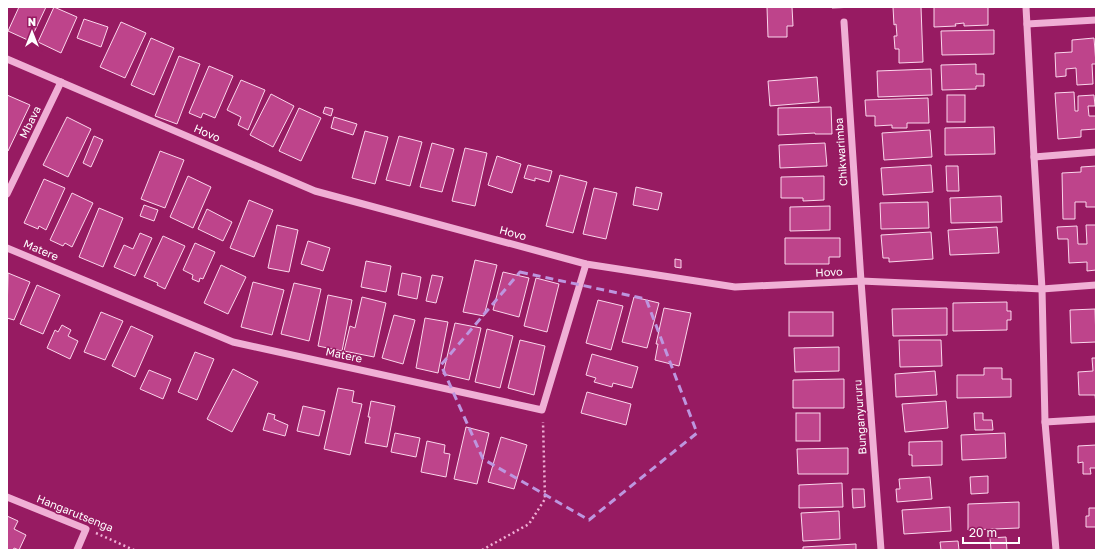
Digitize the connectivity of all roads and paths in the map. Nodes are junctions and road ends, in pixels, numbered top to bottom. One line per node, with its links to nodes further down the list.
1 (1026, 7): 4 (street)
2 (1096, 20): 4 (street)
3 (844, 22): 12 (street, Chikwarimba)
4 (1027, 24): 8 (street)
5 (7, 59): 6 (street, Hovo)
6 (61, 82): 9 (street, Mbava); 11 (street, Hovo)
7 (1096, 152): 8 (street)
8 (1034, 157): 14 (street)
9 (7, 194)
10 (7, 248): 15 (street, Matere)
11 (586, 264): 12 (street, Hovo); 15 (street)
12 (861, 282): 14 (street, Hovo); 23 (street, Bunganyururu)
13 (1096, 285): 14 (street, Hovo)
14 (1042, 289): 17 (street)
15 (542, 410): 22 (path)
16 (1096, 419): 17 (street)
17 (1045, 422): 24 (street)
18 (7, 497): 19 (street, Hangarutsenga)
19 (86, 529): 20 (street); 21 (path, Hangarutsenga)
20 (77, 550)
21 (134, 550)
22 (482, 550)
23 (881, 550)
24 (1056, 550)

